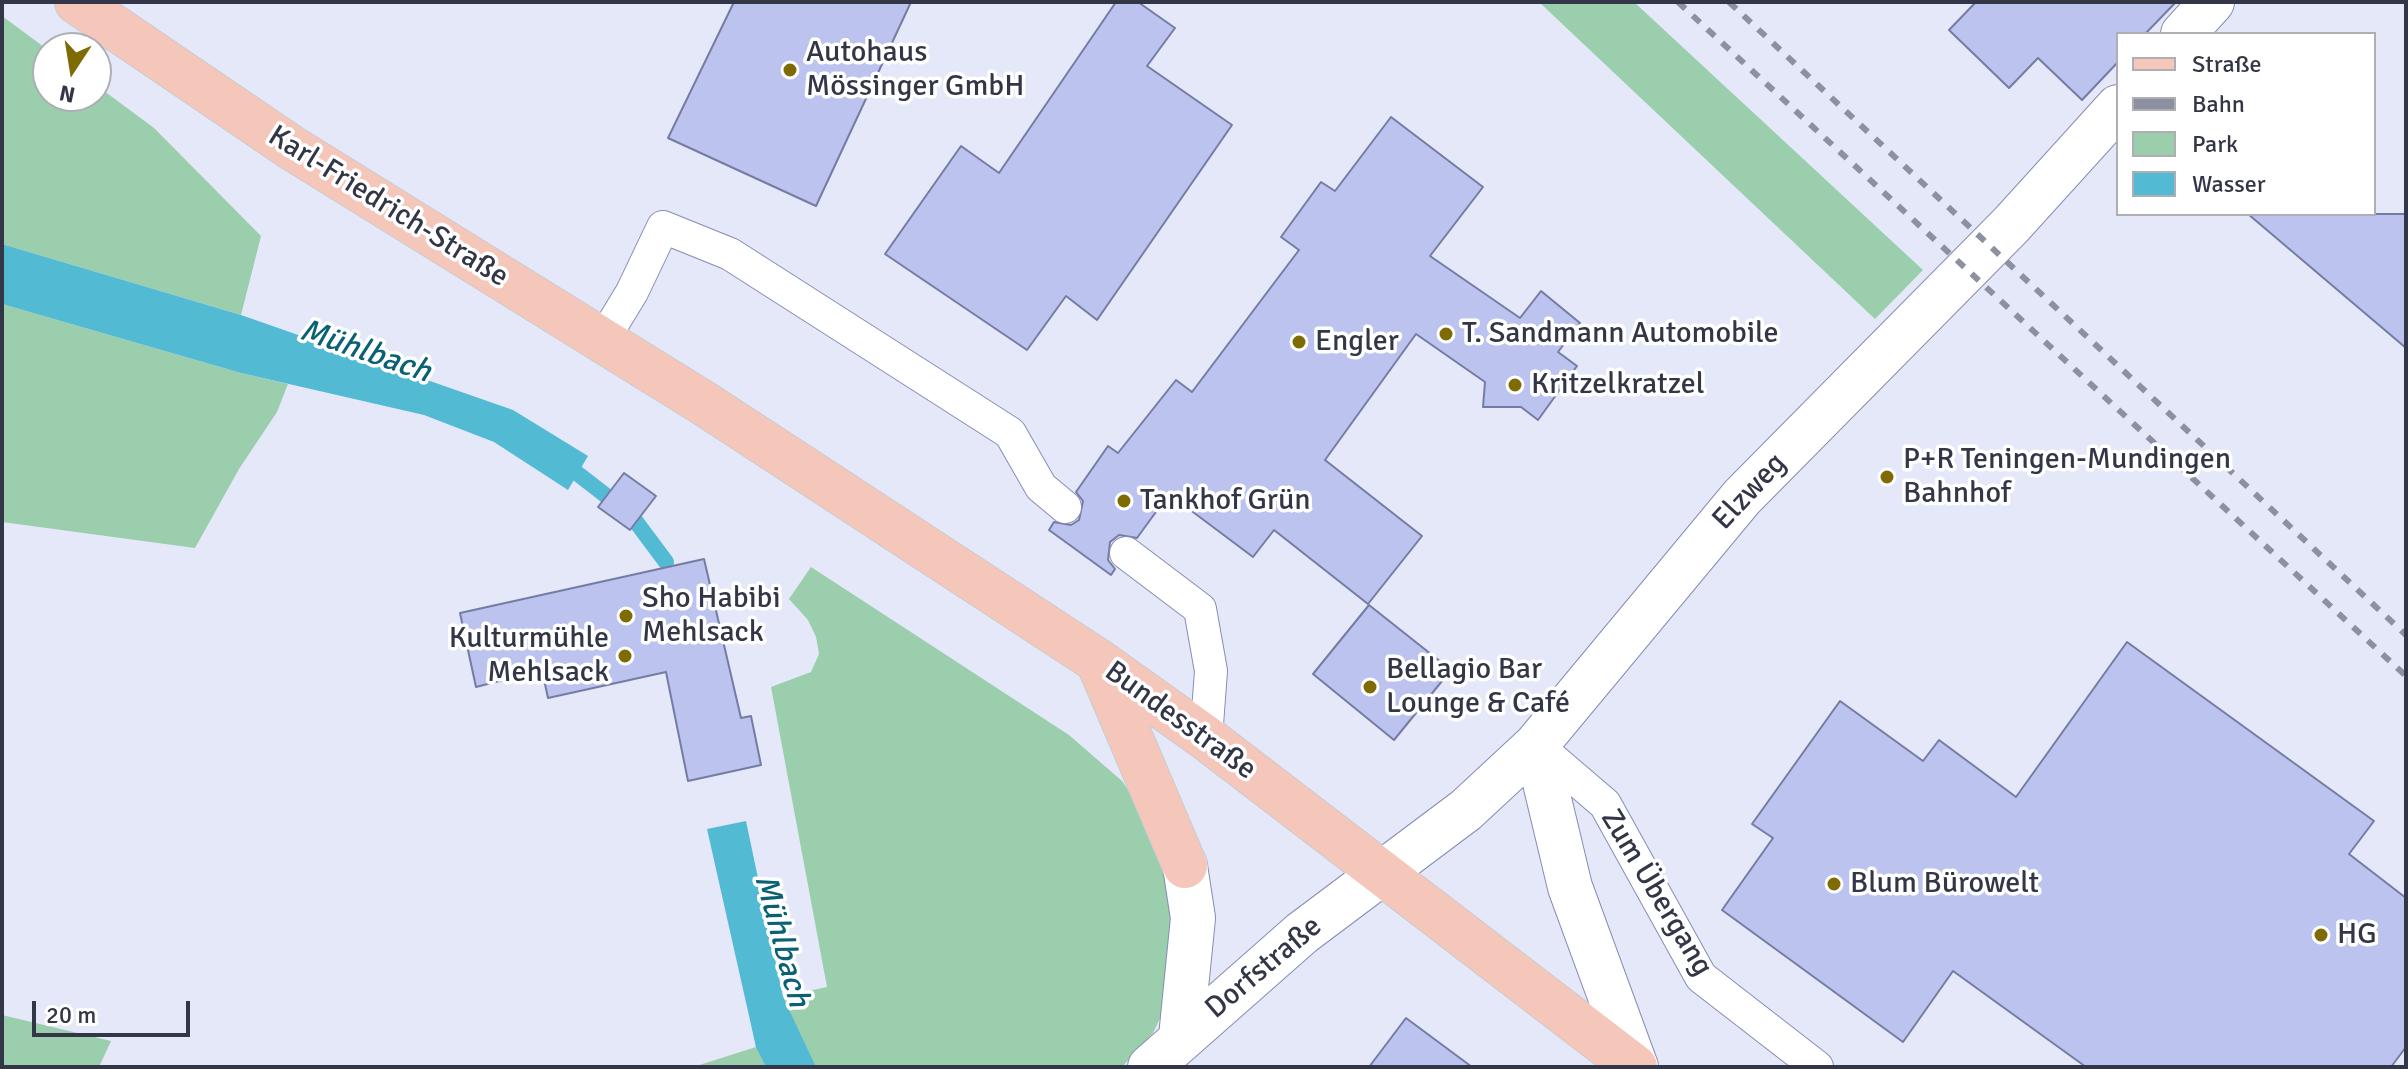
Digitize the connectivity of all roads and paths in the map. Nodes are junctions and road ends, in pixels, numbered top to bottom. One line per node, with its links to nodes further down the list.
1 (77, 2): 5 (main road, Karl-Friedrich-Straße)
2 (2212, 2): 3 (street)
3 (2185, 32)
4 (2116, 109): 11 (street, Elzweg)
5 (601, 343): 6 (main road, Karl-Friedrich-Straße); 7 (lane)
6 (705, 404): 9 (main road, Bundesstraße)
7 (1065, 507)
8 (1126, 553): 10 (lane)
9 (1098, 661): 10 (main road, Bundesstraße); 12 (main road)
10 (1206, 738): 13 (main road, Bundesstraße)
11 (1536, 745): 13 (street, Elzweg); 16 (street); 17 (lane, Zum Übergang)
12 (1185, 866): 14 (street)
13 (1382, 873): 14 (street, Dorfstraße); 16 (main road, Bundesstraße)
14 (1181, 1037): 15 (street, Dorfstraße)
15 (1150, 1067)
16 (1636, 1067)
17 (1817, 1067)

